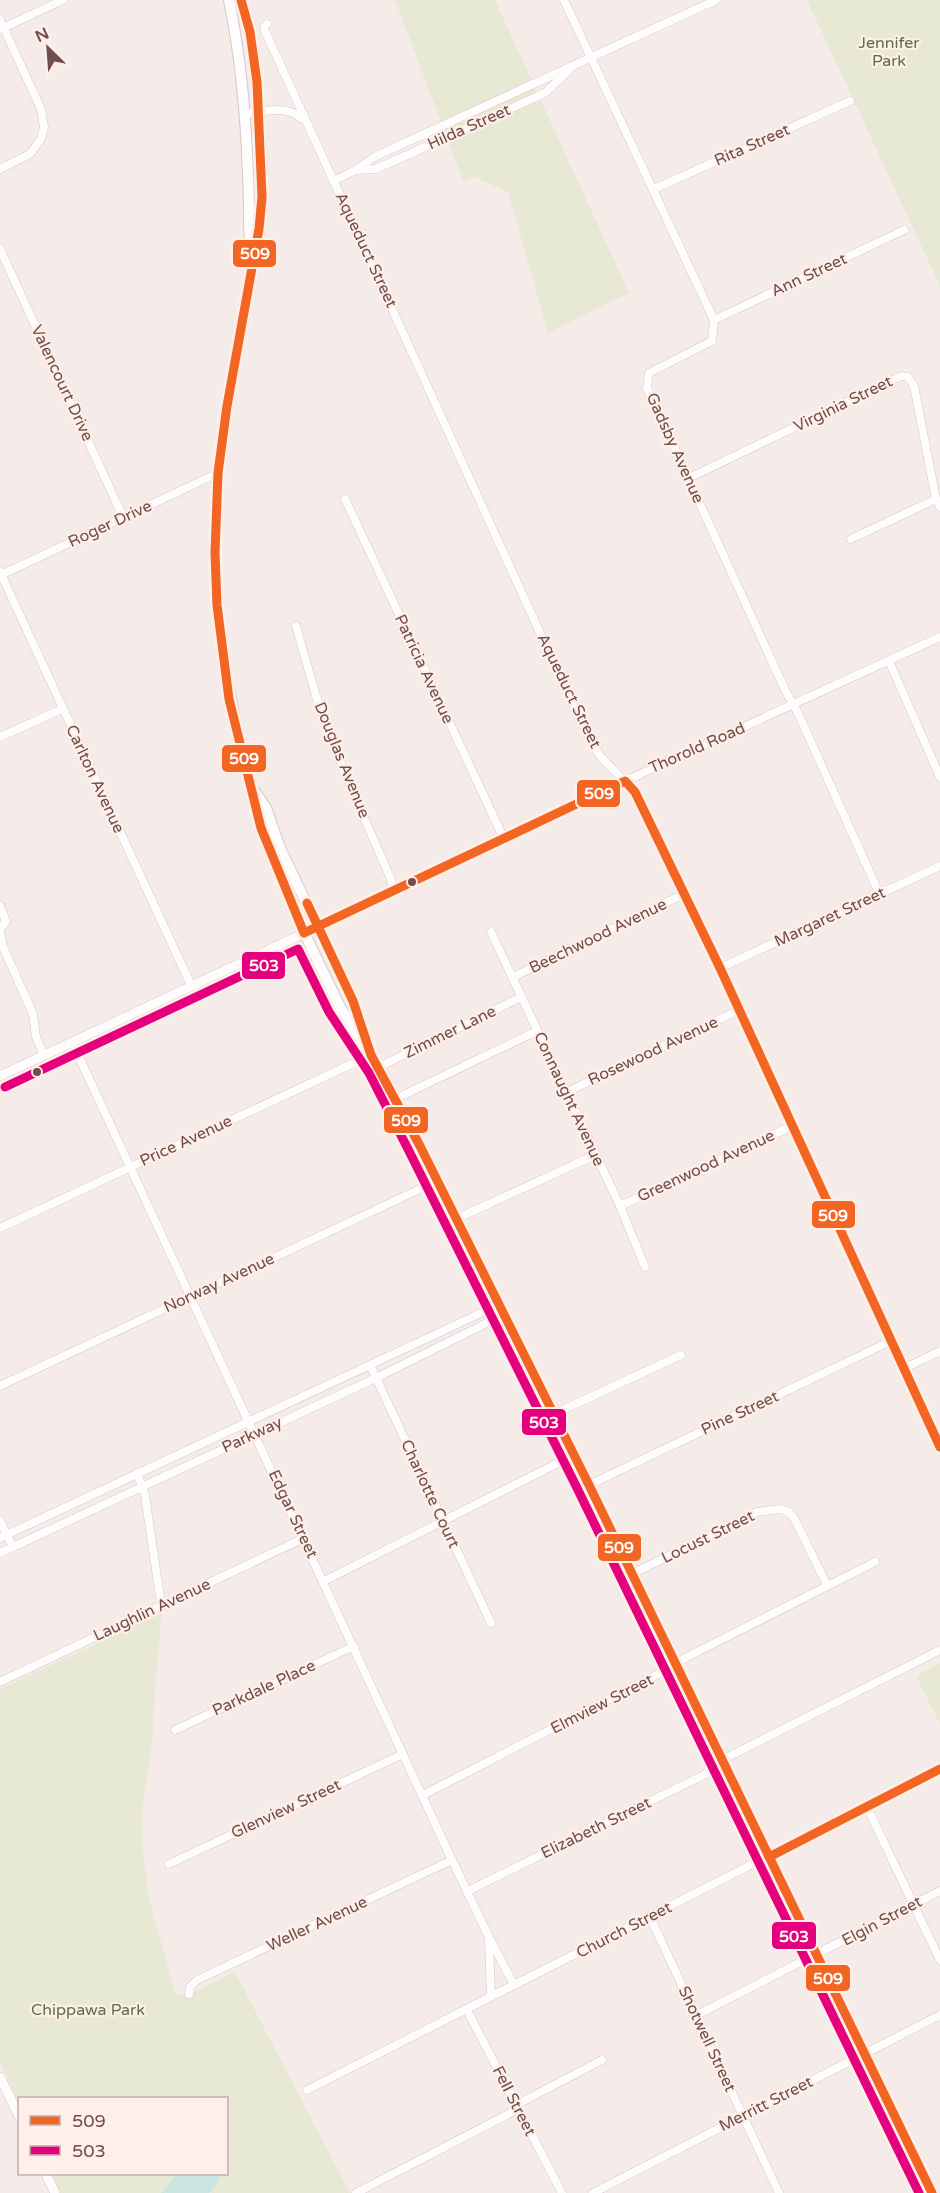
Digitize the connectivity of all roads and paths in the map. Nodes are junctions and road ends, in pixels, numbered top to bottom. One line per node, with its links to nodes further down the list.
1 (63, 0): 7 (street)
2 (229, 0): 11 (main road)
3 (241, 0): 10 (main road)
4 (564, 0): 8 (street)
5 (716, 0): 8 (street, Hilda Street)
6 (267, 24): 12 (street, Aqueduct Street)
7 (1, 26): 13 (street)
8 (591, 57): 14 (street, Hilda Street); 15 (street)
9 (850, 101): 15 (street, Rita Street)
10 (260, 112): 11 (street); 12 (street); 18 (main road)
11 (245, 114): 18 (main road)
12 (305, 121): 14 (street, Aqueduct Street)
13 (0, 169)
14 (333, 181): 34 (street, Aqueduct Street)
15 (654, 189): 19 (street)
16 (904, 230): 19 (street, Ann Street)
17 (0, 249): 24 (street, Valencourt Drive)
18 (253, 261): 20 (main road)
19 (714, 320): 21 (street, Gadsby Avenue)
20 (218, 473): 24 (street, Roger Drive); 35 (main road)
21 (689, 478): 23 (street, Virginia Street); 30 (street, Gadsby Avenue)
22 (345, 499): 36 (street, Patricia Avenue)
23 (938, 503): 25 (street)
24 (123, 517): 26 (street, Roger Drive)
25 (851, 539)
26 (1, 574): 31 (street, Carlton Avenue)
27 (296, 626): 39 (street, Douglas Avenue)
28 (940, 637): 29 (street, Thorold Road)
29 (889, 661): 30 (street, Thorold Road); 33 (street)
30 (793, 705): 34 (street, Thorold Road); 40 (street, Gadsby Avenue)
31 (62, 709): 32 (street); 49 (street, Carlton Avenue)
32 (0, 737)
33 (940, 777)
34 (625, 782): 36 (street, Thorold Road); 41 (street, Aqueduct Street)
35 (251, 785): 43 (main road); 46 (main road)
36 (504, 840): 37 (street, Thorold Road)
37 (458, 861): 39 (street, Thorold Road)
38 (940, 866): 40 (street, Margaret Street)
39 (393, 891): 43 (street, Thorold Road)
40 (879, 893): 47 (street, Margaret Street)
41 (684, 894): 47 (street, Aqueduct Street); 48 (street, Beechwood Avenue)
42 (0, 906): 44 (street)
43 (317, 927): 46 (street, Thorold Road); 55 (main road)
44 (0, 930): 54 (street)
45 (491, 932): 48 (street, Connaught Avenue)
46 (304, 933): 49 (street, Thorold Road); 55 (main road)
47 (720, 968): 51 (street, Aqueduct Street)
48 (513, 977): 50 (street, Connaught Avenue)
49 (191, 985): 53 (street, Thorold Road)
50 (521, 997): 52 (street, Connaught Avenue); 56 (street, Zimmer Lane)
51 (739, 1010): 58 (street, Rosewood Avenue); 60 (street, Aqueduct Street)
52 (537, 1031): 58 (street, Connaught Avenue); 59 (street)
53 (72, 1042): 54 (street, Thorold Road); 62 (street, Edgar Street)
54 (44, 1055): 57 (street, Thorold Road)
55 (371, 1055): 56 (main road); 62 (street, Price Avenue)
56 (379, 1067): 59 (main road)
57 (0, 1076)
58 (567, 1092): 61 (street, Connaught Avenue)
59 (395, 1099): 63 (main road)
60 (792, 1126): 64 (street, Greenwood Avenue); 70 (street, Aqueduct Street)
61 (595, 1155): 64 (street, Connaught Avenue); 65 (street)
62 (131, 1167): 66 (street, Price Avenue); 68 (street, Edgar Street)
63 (437, 1181): 65 (main road); 68 (street, Norway Avenue)
64 (620, 1206): 67 (street, Connaught Avenue)
65 (456, 1219): 69 (main road)
66 (0, 1228)
67 (645, 1267)
68 (191, 1296): 76 (street, Norway Avenue); 78 (street, Edgar Street)
69 (501, 1310): 73 (street, Parkway); 75 (street, Parkway); 77 (main road)
70 (891, 1341): 74 (street, Aqueduct Street); 83 (street, Pine Street)
71 (940, 1351): 74 (street)
72 (681, 1355): 77 (street)
73 (370, 1365): 75 (street, Charlotte Court); 78 (street, Parkway)
74 (903, 1369): 80 (street, Aqueduct Street)
75 (376, 1378): 79 (street, Parkway); 86 (street, Charlotte Court)
76 (0, 1386)
77 (554, 1414): 81 (main road)
78 (249, 1421): 79 (street, Edgar Street); 82 (street, Parkway)
79 (255, 1434): 84 (street, Parkway); 88 (street, Edgar Street)
80 (940, 1447)
81 (574, 1455): 83 (main road); 86 (street)
82 (137, 1473): 84 (street); 87 (street, Parkway)
83 (589, 1485): 92 (main road)
84 (143, 1487): 89 (street, Parkway); 95 (street)
85 (0, 1521): 87 (street)
86 (442, 1521): 93 (street); 96 (street, Charlotte Court)
87 (3, 1537): 89 (street)
88 (304, 1538): 93 (street, Edgar Street); 95 (street, Laughlin Avenue)
89 (13, 1547): 90 (street, Parkway)
90 (0, 1553)
91 (875, 1562): 94 (street, Elmview Street)
92 (632, 1574): 94 (street, Locust Street); 99 (main road)
93 (324, 1581): 97 (street, Edgar Street)
94 (827, 1585): 99 (street, Elmview Street)
95 (164, 1605): 100 (street, Laughlin Avenue)
96 (491, 1623)
97 (354, 1646): 101 (street, Parkdale Place); 102 (street, Edgar Street)
98 (940, 1650): 103 (street, Elizabeth Street)
99 (676, 1664): 103 (main road); 105 (street, Elmview Street)
100 (0, 1683)
101 (175, 1730)
102 (404, 1754): 105 (street, Edgar Street); 109 (street, Glenview Street)
103 (723, 1762): 107 (main road); 110 (street, Elizabeth Street)
104 (940, 1769): 106 (street, Church Street)
105 (423, 1795): 108 (street, Edgar Street)
106 (867, 1808): 107 (street, Church Street); 112 (street)
107 (769, 1857): 113 (street, Church Street); 115 (main road)
108 (452, 1860): 110 (street, Edgar Street); 118 (street, Weller Avenue)
109 (169, 1864)
110 (468, 1891): 114 (street, Edgar Street)
111 (940, 1891): 112 (street, Elgin Street)
112 (913, 1905): 115 (street, Elgin Street); 116 (street)
113 (650, 1917): 117 (street, Church Street); 122 (street, Shotwell Street)
114 (488, 1935): 117 (street, Edgar Street); 119 (street)
115 (817, 1955): 122 (street, Elgin Street); 123 (main road)
116 (940, 1960)
117 (514, 1985): 119 (street, Church Street)
118 (189, 1994)
119 (491, 1997): 120 (street, Church Street)
120 (467, 2010): 126 (street, Church Street); 127 (street, Fell Street)
121 (940, 2015): 123 (street, Merritt Street)
122 (695, 2016): 129 (street, Shotwell Street)
123 (865, 2054): 129 (street, Merritt Street); 136 (main road)
124 (602, 2060): 127 (street)
125 (0, 2077): 128 (street)
126 (307, 2090)
127 (517, 2107): 133 (street); 134 (street, Fell Street)
128 (18, 2114)
129 (743, 2116): 131 (street, Shotwell Street); 135 (street, Merritt Street)
130 (46, 2175): 132 (street)
131 (776, 2192)
132 (55, 2193)
133 (356, 2193)
134 (562, 2193)
135 (593, 2193)
136 (932, 2193)

